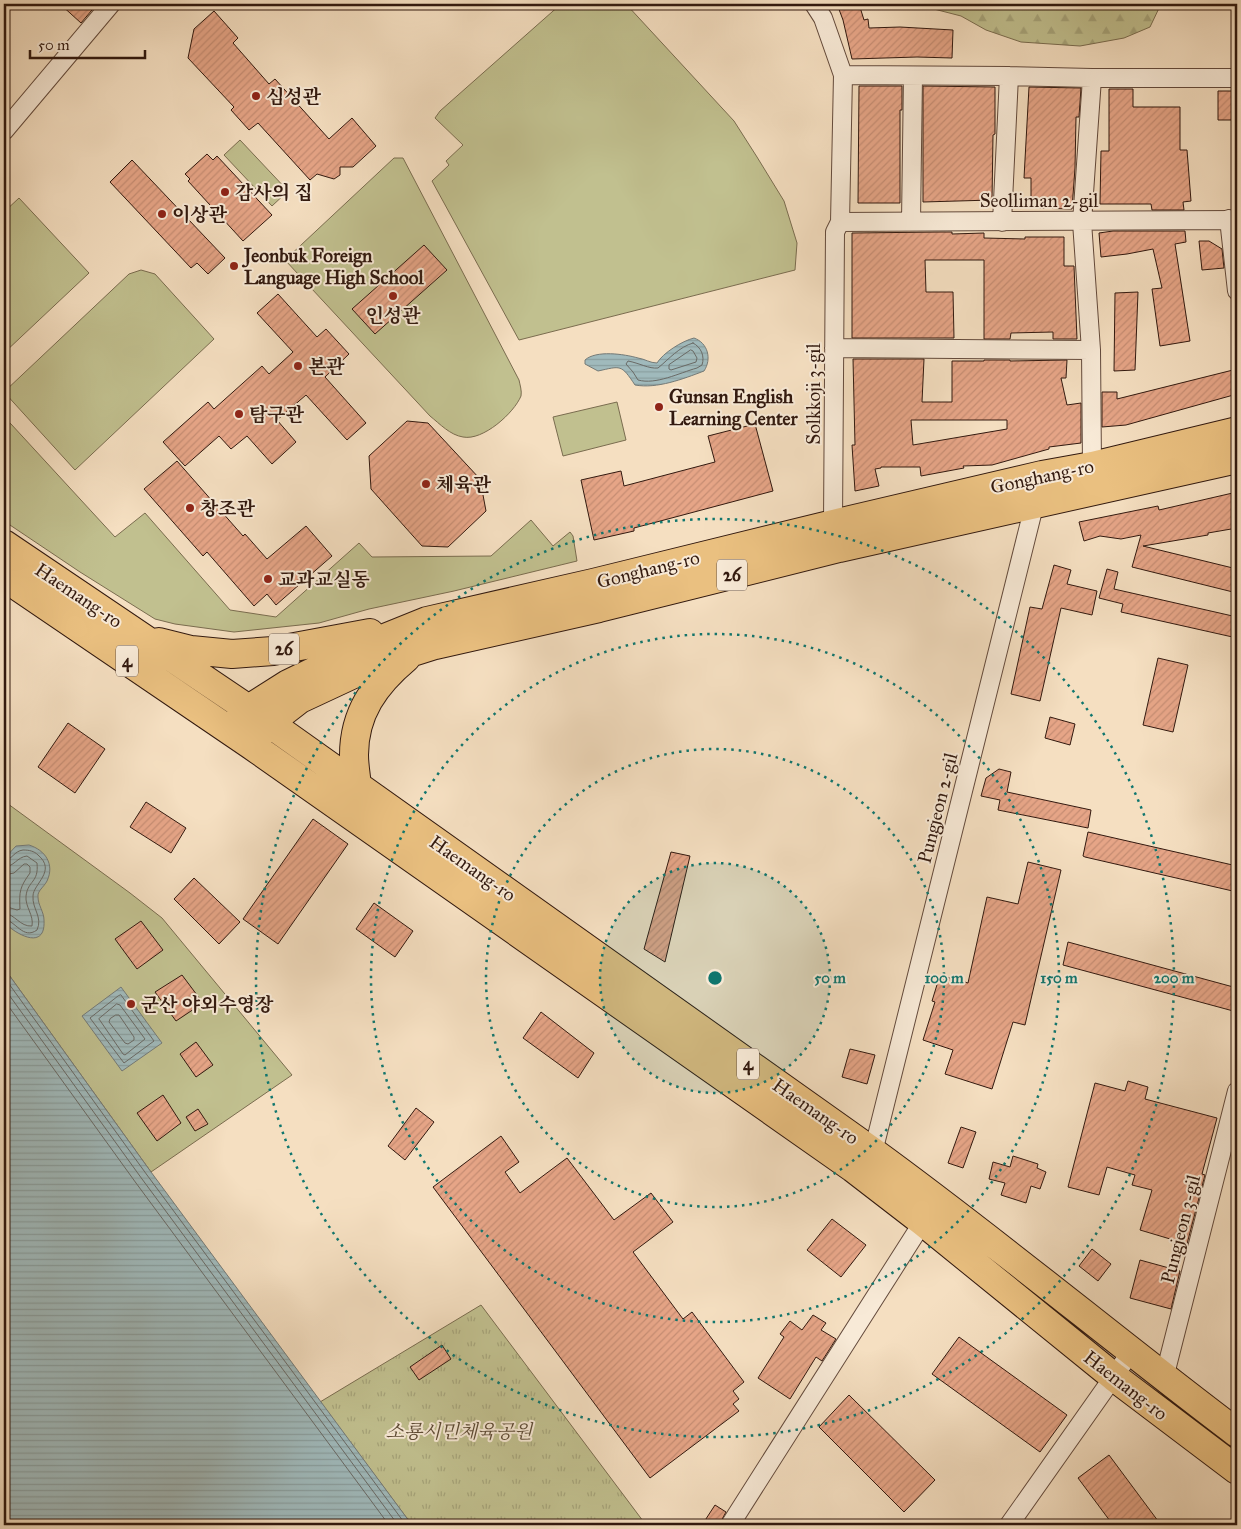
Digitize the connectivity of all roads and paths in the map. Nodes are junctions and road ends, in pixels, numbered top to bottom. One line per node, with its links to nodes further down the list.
1 (111, 4): 8 (street)
2 (814, 4): 3 (street)
3 (843, 75): 4 (street); 11 (street, Solkkoji 3-gil)
4 (913, 76): 5 (street); 10 (street)
5 (1009, 76): 6 (street); 12 (street)
6 (1092, 78): 7 (street); 13 (street)
7 (1237, 78)
8 (4, 131)
9 (1233, 220): 13 (street, Seolliman 2-gil); 14 (street)
10 (911, 221): 11 (street, Seolliman 2-gil); 12 (street, Seolliman 2-gil)
11 (840, 222): 15 (street, Solkkoji 3-gil)
12 (1002, 222): 13 (street, Seolliman 2-gil)
13 (1082, 222): 16 (street)
14 (1237, 291)
15 (834, 348): 16 (street); 22 (street, Solkkoji 3-gil)
16 (1091, 350): 19 (street)
17 (1237, 431): 19 (main road, Gonghang-ro / 26)
18 (1237, 458): 21 (main road, Gonghang-ro / 26)
19 (1092, 466): 20 (main road, Gonghang-ro / 26)
20 (1042, 475): 21 (street, Pungjeon 2-gil); 22 (main road, Gonghang-ro / 26)
21 (1034, 504): 27 (main road, Gonghang-ro / 26); 32 (street, Pungjeon 2-gil)
22 (833, 524): 25 (main road, Gonghang-ro / 26)
23 (4, 544): 26 (main road, Haemang-ro / 4)
24 (4, 577): 29 (main road, Haemang-ro / 4)
25 (427, 621): 26 (main road, 26); 28 (main road, Gonghang-ro)
26 (140, 637): 28 (main road, Haemang-ro / 4)
27 (413, 652): 28 (main road, Gonghang-ro / 26); 30 (main road)
28 (258, 716): 29 (main road, Gonghang-ro); 30 (main road, Haemang-ro / 4)
29 (240, 738): 34 (main road, Haemang-ro / 4)
30 (357, 786): 32 (main road, Haemang-ro / 4)
31 (1237, 1091): 37 (street, Pungjeon 3-gil)
32 (874, 1152): 33 (main road, Haemang-ro / 4)
33 (938, 1199): 34 (street); 35 (main road, Haemang-ro / 4)
34 (923, 1222): 36 (main road, Haemang-ro / 4); 40 (street)
35 (1131, 1352): 36 (street); 37 (main road, Haemang-ro / 4)
36 (1114, 1377): 39 (main road, Haemang-ro / 4); 41 (street)
37 (1164, 1378): 38 (main road, Haemang-ro / 4)
38 (1237, 1433)
39 (1237, 1470)
40 (730, 1525)
41 (1009, 1525)

